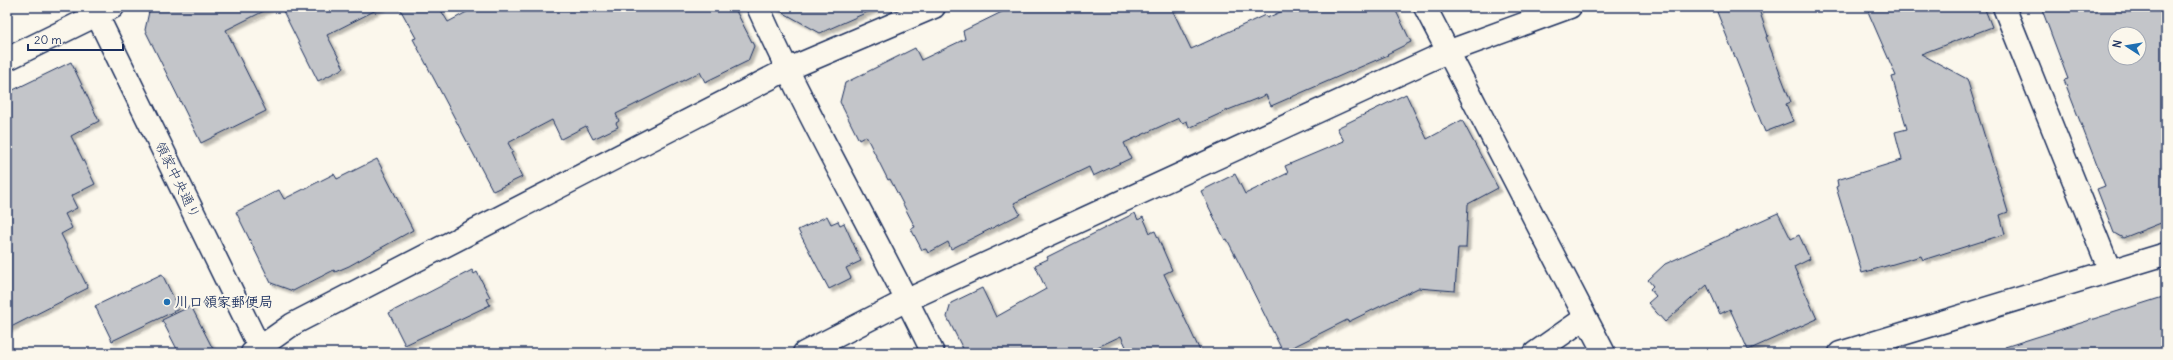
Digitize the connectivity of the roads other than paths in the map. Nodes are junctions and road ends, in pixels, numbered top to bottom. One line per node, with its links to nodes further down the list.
1 (758, 7): 9 (street)
2 (934, 7): 9 (street)
3 (1425, 7): 7 (street)
4 (1570, 7): 7 (street)
5 (2004, 7): 11 (street)
6 (101, 10): 8 (street); 14 (street, 領家中央通り)
7 (1447, 52): 12 (street); 13 (street)
8 (7, 59)
9 (786, 70): 12 (street); 14 (street)
10 (2166, 254): 11 (street)
11 (2110, 272): 19 (street)
12 (907, 300): 15 (street); 16 (street)
13 (1585, 318): 17 (street); 18 (street)
14 (258, 351)
15 (804, 353)
16 (933, 353)
17 (1535, 353)
18 (1604, 353)
19 (1840, 353)

